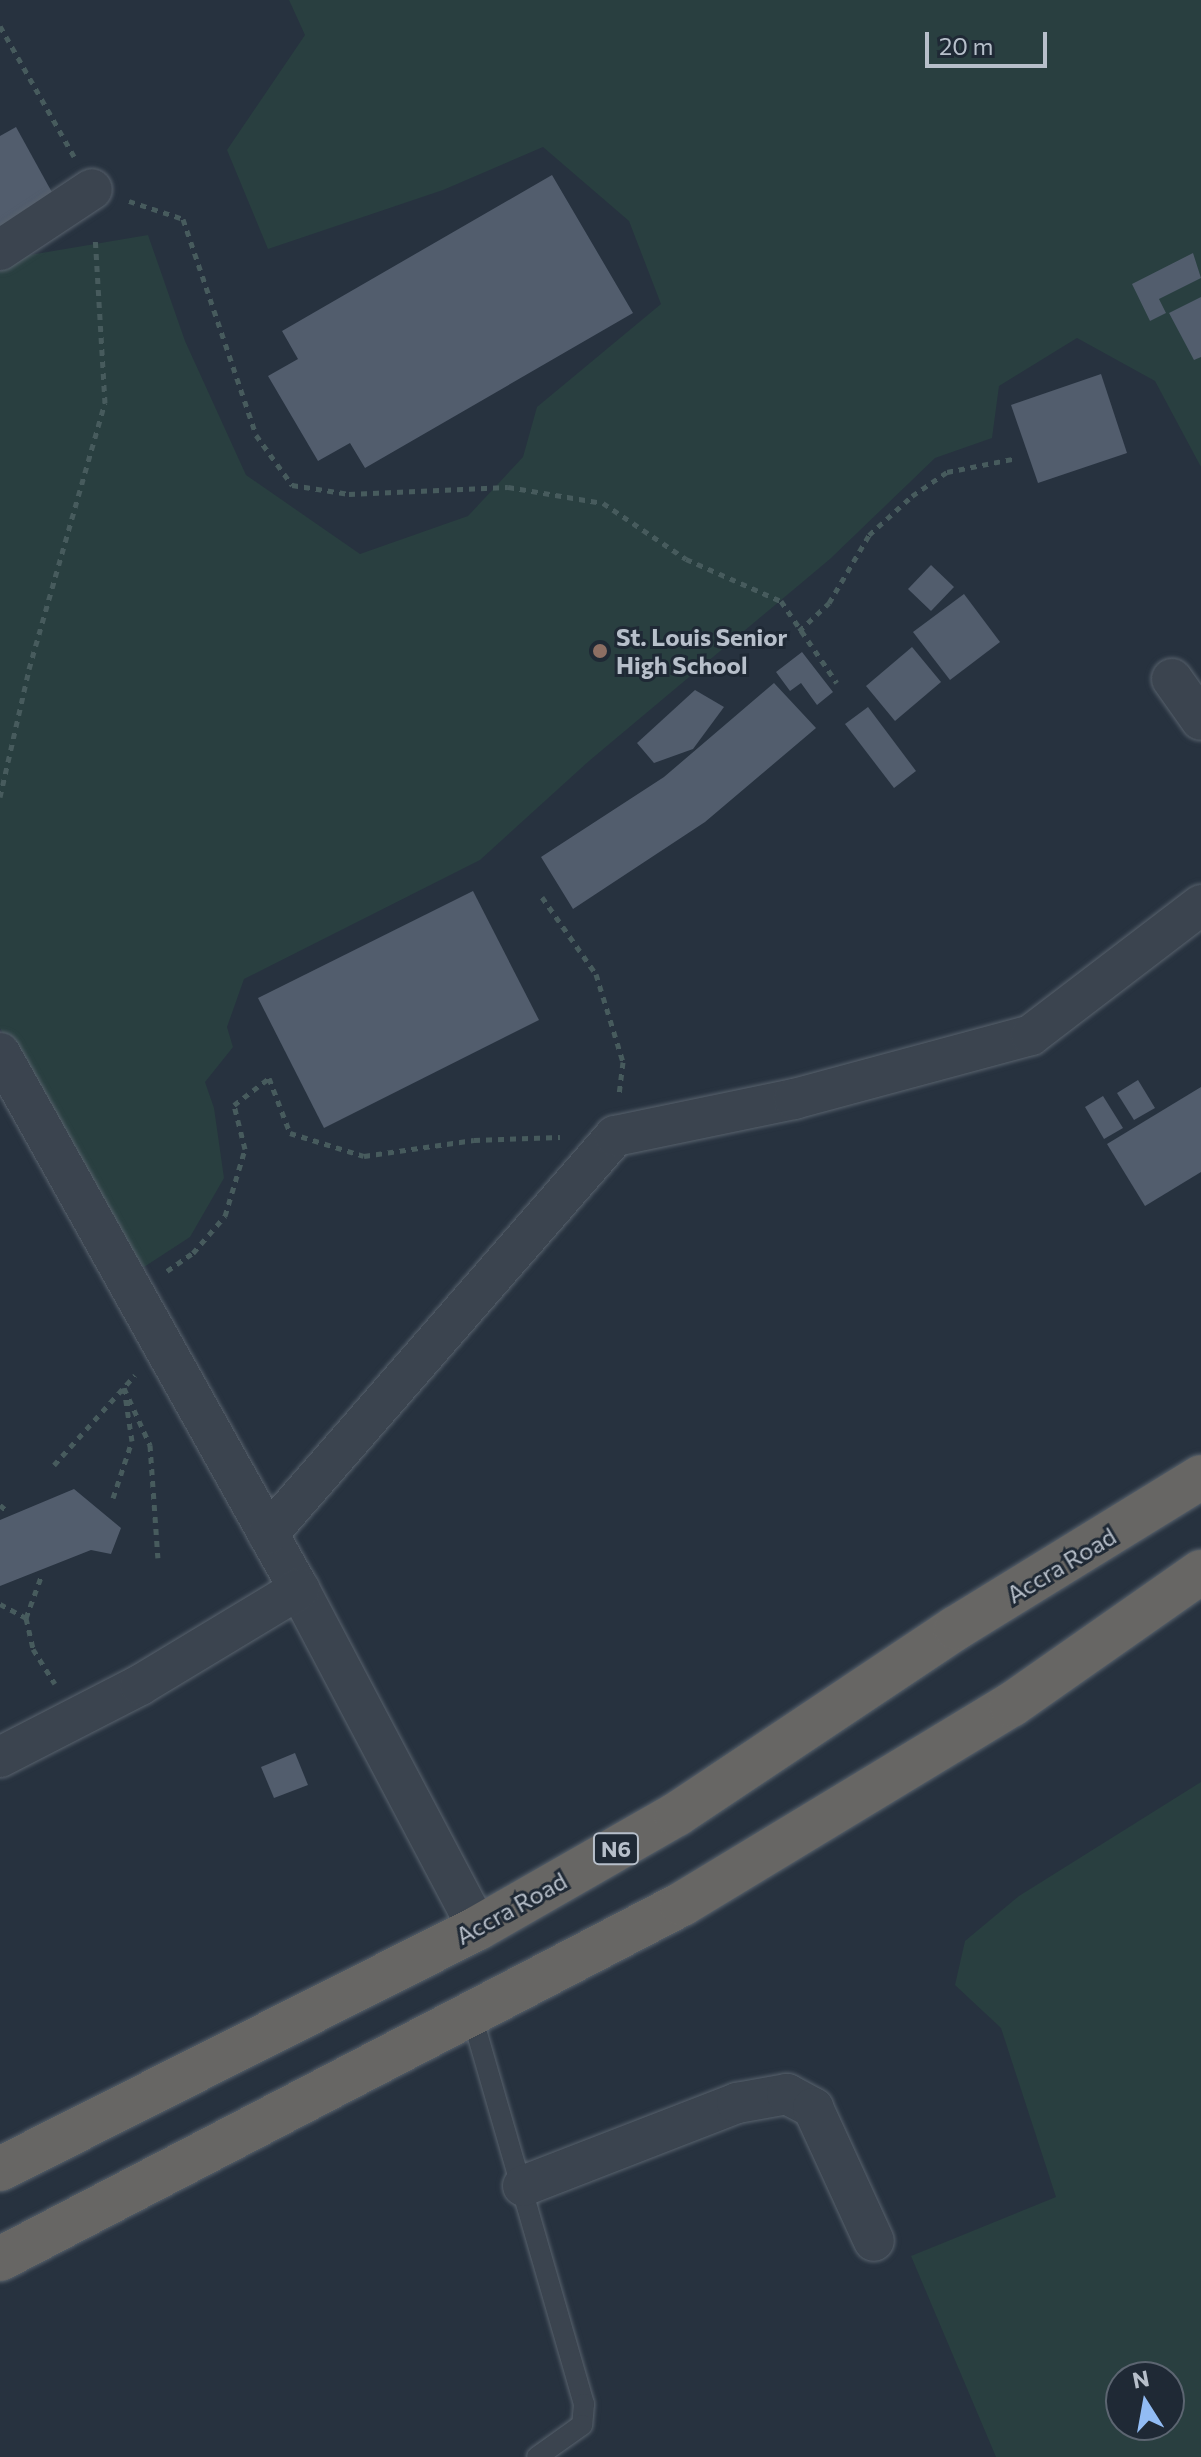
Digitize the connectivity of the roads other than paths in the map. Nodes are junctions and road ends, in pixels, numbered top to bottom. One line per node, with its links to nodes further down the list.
1 (92, 189): 2 (street)
2 (0, 250)
3 (1172, 679): 4 (street)
4 (1201, 720)
5 (1201, 905): 8 (street)
6 (0, 1053): 8 (street)
7 (1201, 1477): 12 (highway, Accra Road / N6)
8 (268, 1534): 10 (street)
9 (1201, 1572): 13 (highway)
10 (299, 1589): 11 (street); 12 (street)
11 (0, 1757)
12 (478, 1928): 14 (highway, Accra Road / N6)
13 (472, 2016): 15 (lane); 17 (highway)
14 (0, 2169)
15 (523, 2186): 16 (street); 18 (lane)
16 (874, 2241)
17 (0, 2259)
18 (537, 2457)

